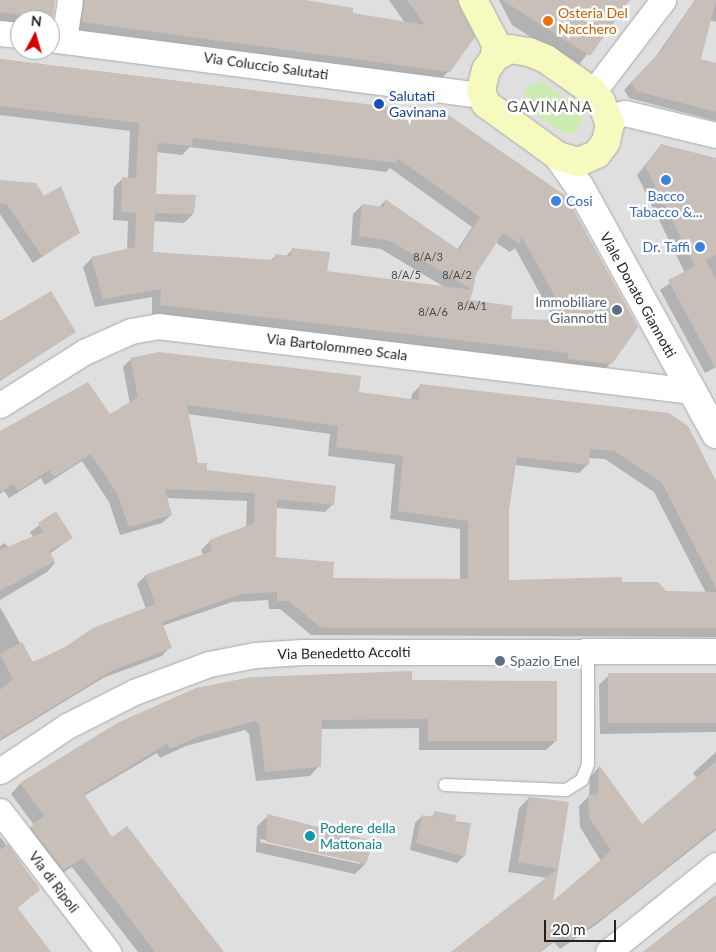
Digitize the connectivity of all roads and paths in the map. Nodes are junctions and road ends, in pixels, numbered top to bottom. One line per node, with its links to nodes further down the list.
1 (70, 0): 4 (street)
2 (473, 0): 6 (main road)
3 (663, 0): 7 (street)
4 (60, 31)
5 (60, 40): 8 (street, Via Coluccio Salutati)
6 (495, 57): 7 (main road); 8 (main road)
7 (592, 92): 9 (main road)
8 (481, 95): 11 (main road)
9 (608, 117): 10 (street); 11 (main road)
10 (716, 134)
11 (558, 156): 12 (street, Viale Donato Giannotti)
12 (692, 391): 13 (street, Via Bartolommeo Scala); 14 (street, Viale Donato Giannotti)
13 (0, 405)
14 (716, 434)
15 (588, 652): 16 (street, Via Benedetto Accolti); 17 (street, Via Benedetto Accolti); 18 (lane)
16 (716, 652)
17 (0, 771)
18 (444, 785)
19 (0, 811): 21 (street, Via di Ripoli)
20 (716, 865): 22 (street)
21 (108, 952)
22 (608, 952)

